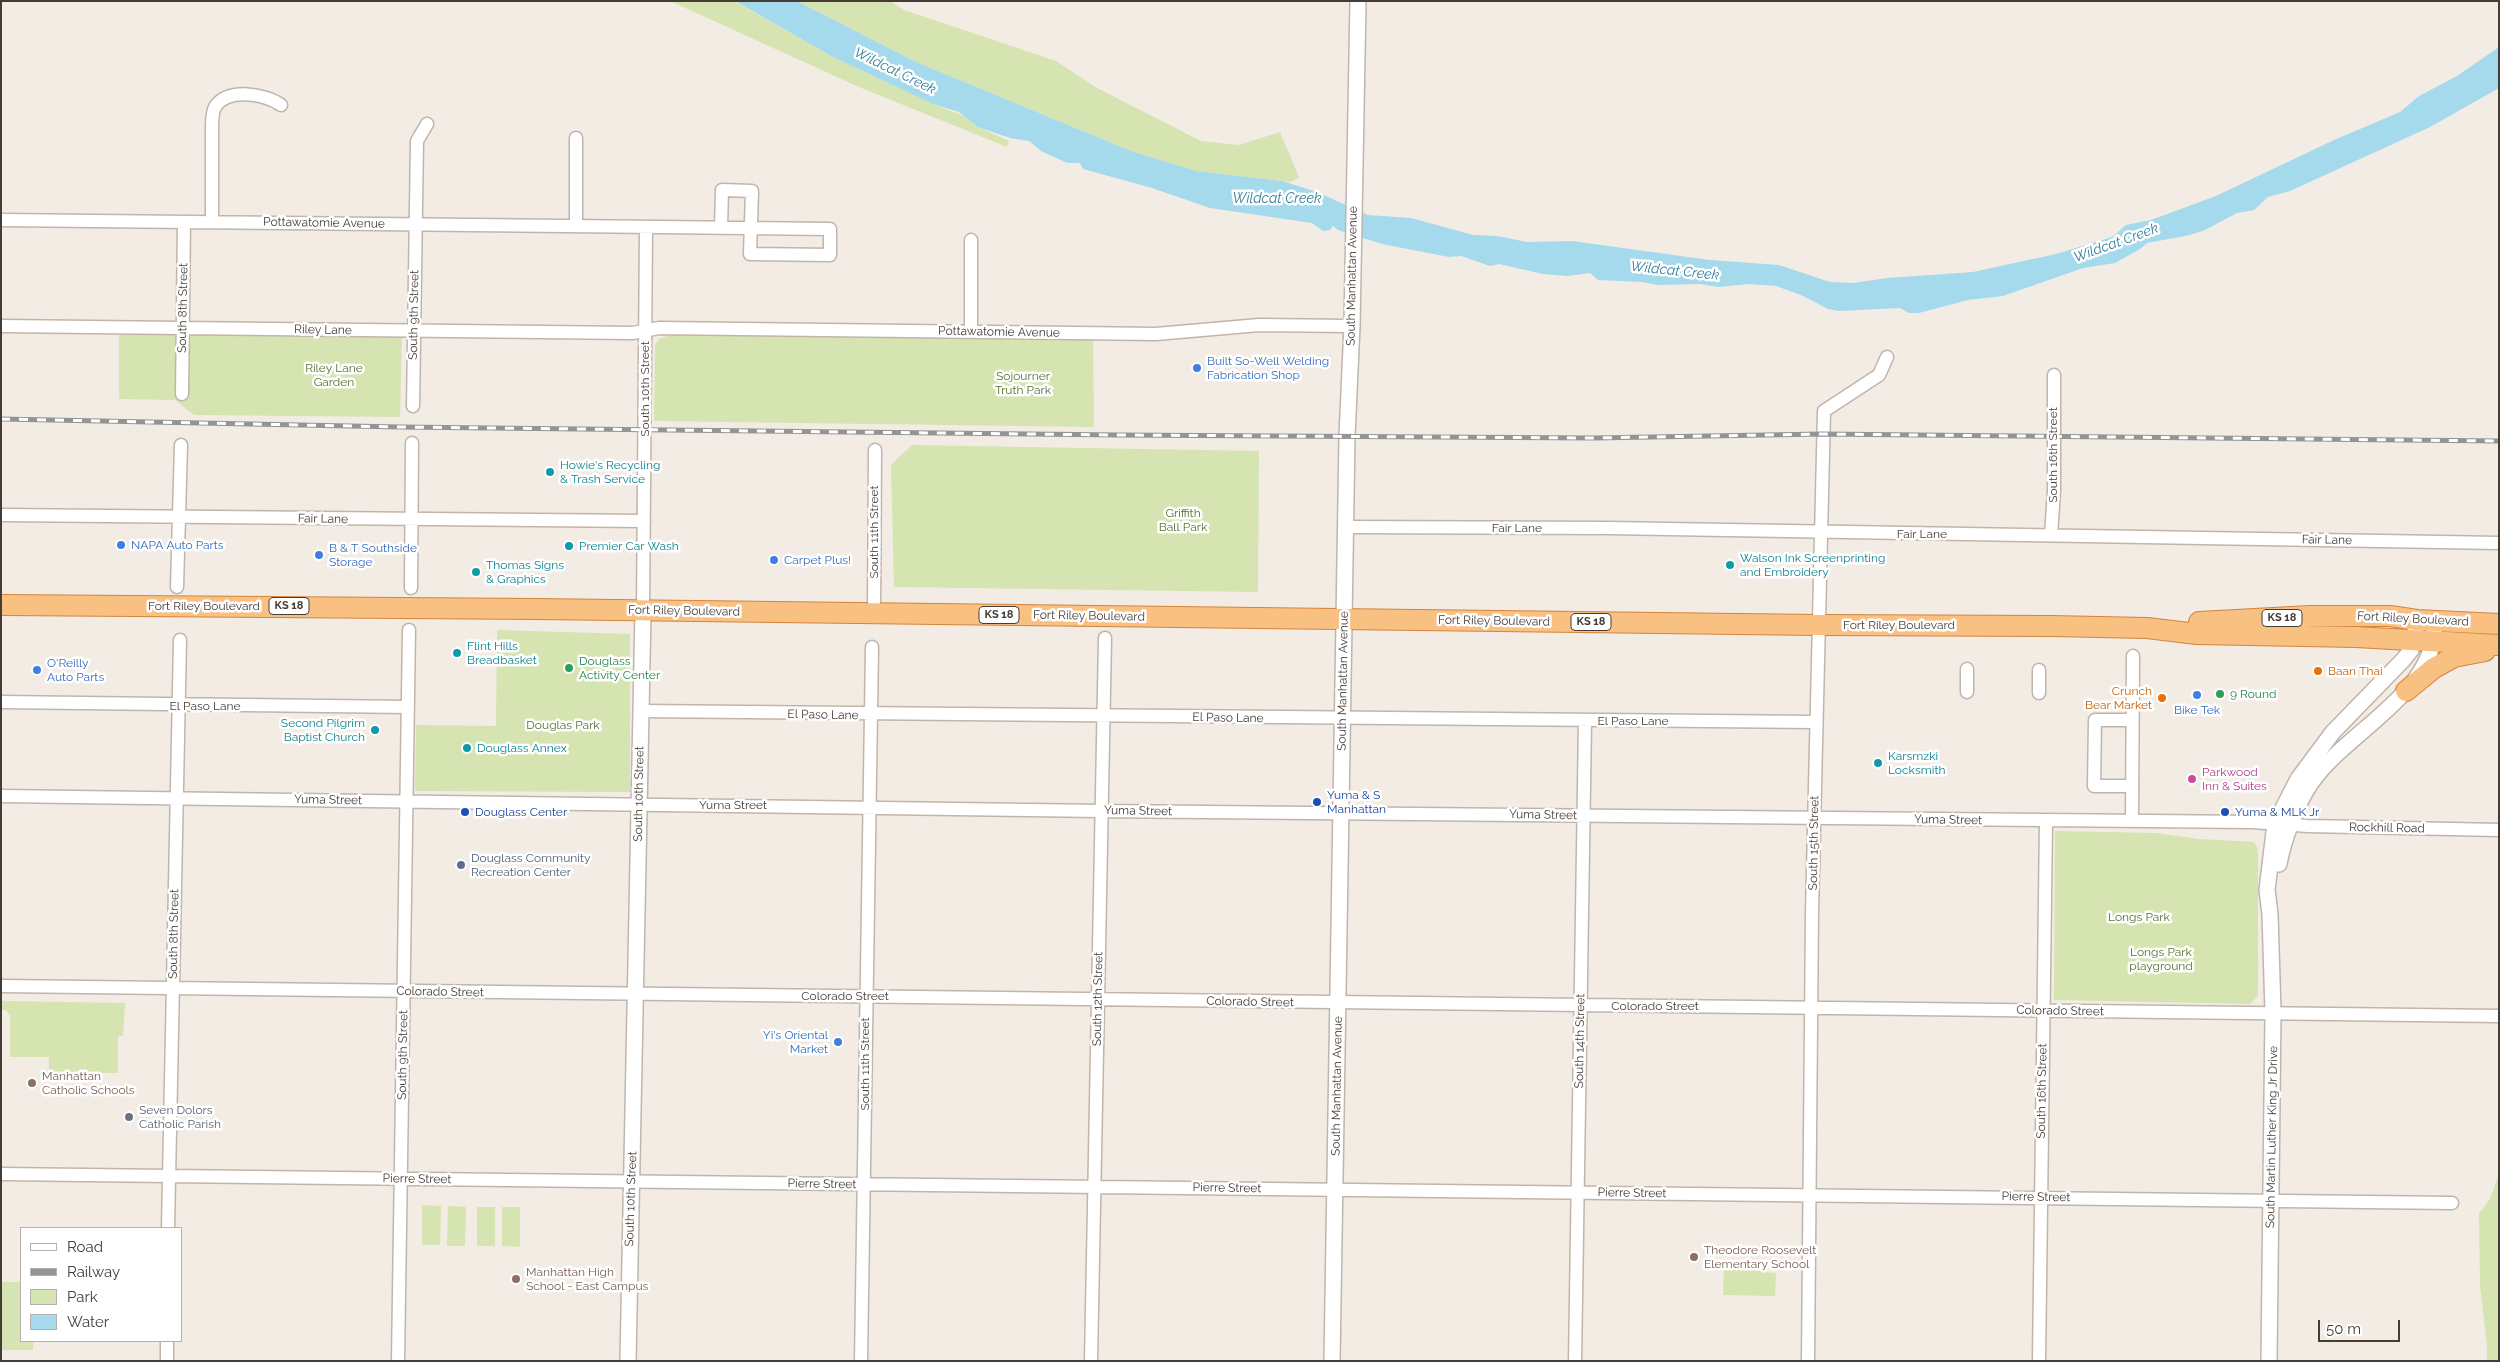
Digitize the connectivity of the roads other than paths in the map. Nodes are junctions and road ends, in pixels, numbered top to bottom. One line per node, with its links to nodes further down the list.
1 (1358, 1): 15 (street, South Manhattan Avenue)
2 (281, 105): 7 (street)
3 (427, 124): 8 (street, South 9th Street)
4 (576, 138): 9 (street)
5 (1, 220): 6 (street, Pottawatomie Avenue)
6 (184, 222): 7 (street, Pottawatomie Avenue); 16 (street, South 8th Street)
7 (212, 222): 8 (street, Pottawatomie Avenue)
8 (416, 224): 9 (street, Pottawatomie Avenue); 18 (street, South 9th Street)
9 (576, 226): 10 (street, Pottawatomie Avenue)
10 (646, 227): 11 (street, Pottawatomie Avenue); 17 (street, South 10th Street)
11 (721, 228): 12 (street, Pottawatomie Avenue); 12 (street)
12 (751, 228): 12 (street)
13 (971, 240): 19 (street)
14 (1, 326): 16 (street, Riley Lane)
15 (1352, 326): 19 (street, Pottawatomie Avenue); 31 (street, South Manhattan Avenue)
16 (182, 328): 18 (street, Riley Lane); 22 (street, South 8th Street)
17 (645, 330): 18 (street, Riley Lane); 19 (street, Pottawatomie Avenue); 30 (street, South 10th Street)
18 (414, 331): 23 (street, South 9th Street)
19 (971, 332)
20 (1886, 357): 32 (street, South 15th Street)
21 (2054, 375): 33 (street, South 16th Street)
22 (182, 394)
23 (413, 406)
24 (412, 444): 29 (street)
25 (181, 445): 28 (street)
26 (875, 450): 39 (street, South 11th Street)
27 (1, 515): 28 (street, Fair Lane)
28 (179, 517): 29 (street, Fair Lane); 35 (street)
29 (411, 520): 30 (street, Fair Lane); 36 (street)
30 (644, 521): 38 (street, South 10th Street)
31 (1346, 527): 32 (street, Fair Lane); 40 (street, South Manhattan Avenue)
32 (1819, 533): 33 (street, Fair Lane); 43 (street, South 15th Street)
33 (2051, 535): 34 (street, Fair Lane)
34 (2499, 543)
35 (177, 587)
36 (411, 588)
37 (1, 605): 38 (highway, Fort Riley Boulevard / KS 18)
38 (643, 611): 39 (highway, Fort Riley Boulevard / KS 18); 61 (street, South 10th Street)
39 (874, 613): 40 (highway, Fort Riley Boulevard / KS 18)
40 (1344, 620): 43 (highway, Fort Riley Boulevard / KS 18); 64 (street, South Manhattan Avenue)
41 (2426, 620): 42 (highway, Fort Riley Boulevard / KS 18); 44 (highway, Fort Riley Boulevard / KS 18); 48 (street, South Martin Luther King Jr Drive)
42 (2499, 624)
43 (1818, 625): 44 (highway, Fort Riley Boulevard / KS 18); 67 (street, South 15th Street)
44 (2147, 628): 48 (highway, Fort Riley Boulevard / KS 18)
45 (409, 630): 60 (street, South 9th Street)
46 (1105, 638): 63 (street, South 12th Street)
47 (180, 640): 59 (street, South 8th Street)
48 (2424, 641): 49 (highway, Fort Riley Boulevard / KS 18); 55 (street, South Martin Luther King Jr Drive); 80 (street, South Martin Luther King Jr Drive)
49 (2499, 645)
50 (872, 647): 62 (street, South 11th Street)
51 (2499, 649): 55 (highway)
52 (2133, 656): 65 (street)
53 (1967, 668): 56 (street)
54 (2039, 670): 57 (street)
55 (2406, 691): 81 (street, South Martin Luther King Jr Drive)
56 (1967, 692)
57 (2039, 693)
58 (1, 702): 59 (street, El Paso Lane)
59 (179, 706): 60 (street, El Paso Lane); 70 (street, South 8th Street)
60 (408, 706): 71 (street, South 9th Street)
61 (640, 712): 62 (street, El Paso Lane); 72 (street, South 10th Street)
62 (870, 715): 63 (street, El Paso Lane); 73 (street, South 11th Street)
63 (1102, 716): 64 (street, El Paso Lane); 74 (street, South 12th Street)
64 (1343, 719): 66 (street, El Paso Lane); 75 (street, South Manhattan Avenue)
65 (2132, 720): 68 (street); 68 (street)
66 (1585, 721): 67 (street, El Paso Lane); 76 (street, South 14th Street)
67 (1816, 722): 77 (street, South 15th Street)
68 (2132, 786): 79 (street)
69 (1, 796): 70 (street, Yuma Street)
70 (177, 797): 71 (street, Yuma Street); 85 (street, South 8th Street)
71 (407, 802): 72 (street, Yuma Street); 86 (street, South 9th Street)
72 (639, 804): 73 (street, Yuma Street); 87 (street, South 10th Street)
73 (869, 806): 74 (street, Yuma Street); 88 (street, South 11th Street)
74 (1101, 811): 75 (street, Yuma Street); 89 (street, South 12th Street)
75 (1341, 813): 76 (street, Yuma Street); 90 (street, South Manhattan Avenue)
76 (1583, 816): 77 (street, Yuma Street); 91 (street, South 14th Street)
77 (1815, 818): 78 (street, Yuma Street); 92 (street, South 15th Street)
78 (2046, 821): 79 (street, Yuma Street); 93 (street, South 16th Street)
79 (2132, 821): 80 (street, Yuma Street)
80 (2275, 824): 81 (street, Rockhill Road); 83 (street, South Martin Luther King Jr Drive)
81 (2292, 825): 82 (street, Rockhill Road); 83 (street, South Martin Luther King Jr Drive)
82 (2499, 830)
83 (2270, 914): 94 (street, South Martin Luther King Jr Drive)
84 (1, 986): 85 (street, Colorado Street)
85 (173, 989): 86 (street, Colorado Street); 97 (street, South 8th Street)
86 (405, 992): 87 (street, Colorado Street); 98 (street, South 9th Street)
87 (634, 995): 88 (street, Colorado Street); 99 (street, South 10th Street)
88 (866, 996): 89 (street, Colorado Street); 100 (street, South 11th Street)
89 (1097, 1000): 90 (street, Colorado Street); 101 (street, South 12th Street)
90 (1338, 1004): 91 (street, Colorado Street); 102 (street, South Manhattan Avenue)
91 (1581, 1005): 92 (street, Colorado Street); 103 (street, South 14th Street)
92 (1812, 1007): 93 (street, Colorado Street); 104 (street, South 15th Street)
93 (2044, 1011): 94 (street, Colorado Street); 105 (street, South 16th Street)
94 (2273, 1012): 95 (street, Colorado Street); 106 (street, South Martin Luther King Jr Drive)
95 (2499, 1016)
96 (1, 1174): 97 (street, Pierre Street)
97 (169, 1176): 98 (street, Pierre Street); 108 (street, South 8th Street)
98 (400, 1178): 99 (street, Pierre Street); 111 (street, South 9th Street)
99 (631, 1181): 100 (street, Pierre Street); 112 (street, South 10th Street)
100 (864, 1184): 101 (street, Pierre Street); 113 (street, South 11th Street)
101 (1095, 1187): 102 (street, Pierre Street); 114 (street, South 12th Street)
102 (1335, 1190): 103 (street, Pierre Street); 115 (street, South Manhattan Avenue)
103 (1577, 1192): 104 (street, Pierre Street); 116 (street, South 14th Street)
104 (1810, 1195): 105 (street, Pierre Street); 117 (street, South 15th Street)
105 (2040, 1197): 106 (street, Pierre Street); 118 (street, South 16th Street)
106 (2270, 1202): 107 (street, Pierre Street); 119 (street, South Martin Luther King Jr Drive)
107 (2452, 1204)
108 (168, 1227)
109 (167, 1342): 110 (street)
110 (167, 1361)
111 (398, 1361)
112 (628, 1361)
113 (862, 1361)
114 (1091, 1361)
115 (1332, 1361)
116 (1575, 1361)
117 (1808, 1361)
118 (2039, 1361)
119 (2269, 1361)

